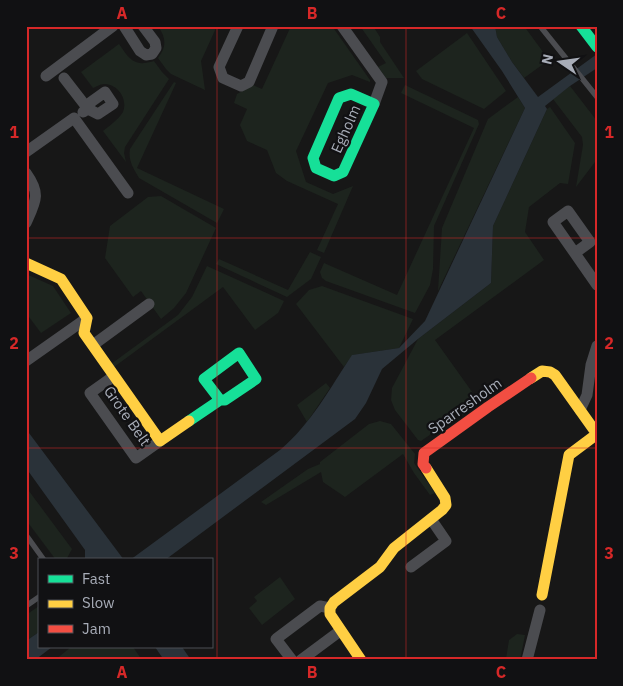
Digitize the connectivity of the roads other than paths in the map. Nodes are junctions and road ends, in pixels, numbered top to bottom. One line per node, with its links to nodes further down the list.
1 (113, 26): 10 (street)
2 (124, 26): 3 (street)
3 (143, 26)
4 (238, 26): 5 (street)
5 (273, 26)
6 (342, 26): 13 (street, Egholm)
7 (540, 26): 12 (lane)
8 (581, 26): 9 (street)
9 (597, 47)
10 (46, 76)
11 (64, 78): 14 (street)
12 (597, 97)
13 (374, 104): 13 (street, Egholm)
14 (74, 118): 15 (street); 17 (street)
15 (26, 152)
16 (26, 172): 18 (street)
17 (128, 193)
18 (26, 223)
19 (575, 253): 21 (street)
20 (26, 263): 23 (street, Grote Belt)
21 (597, 285)
22 (149, 304): 24 (street)
23 (87, 318): 24 (street, Grote Belt); 26 (street)
24 (93, 345): 27 (street, Grote Belt)
25 (597, 346): 29 (street)
26 (26, 361)
27 (114, 376): 30 (street, Grote Belt); 30 (street, Grote Belt)
28 (220, 400): 28 (street, Grote Belt); 30 (street, Grote Belt)
29 (580, 410): 31 (street, Sparresholm); 35 (street, Sparresholm)
30 (160, 441)
31 (431, 519): 34 (street); 38 (street, Sparresholm)
32 (26, 535): 33 (lane)
33 (43, 558)
34 (412, 567)
35 (542, 596)
36 (38, 597): 37 (lane)
37 (26, 606)
38 (330, 608): 40 (street); 41 (street, Sparresholm)
39 (540, 610): 44 (street)
40 (340, 631): 42 (street); 43 (street)
41 (292, 660)
42 (301, 660)
43 (361, 660)
44 (527, 660)

